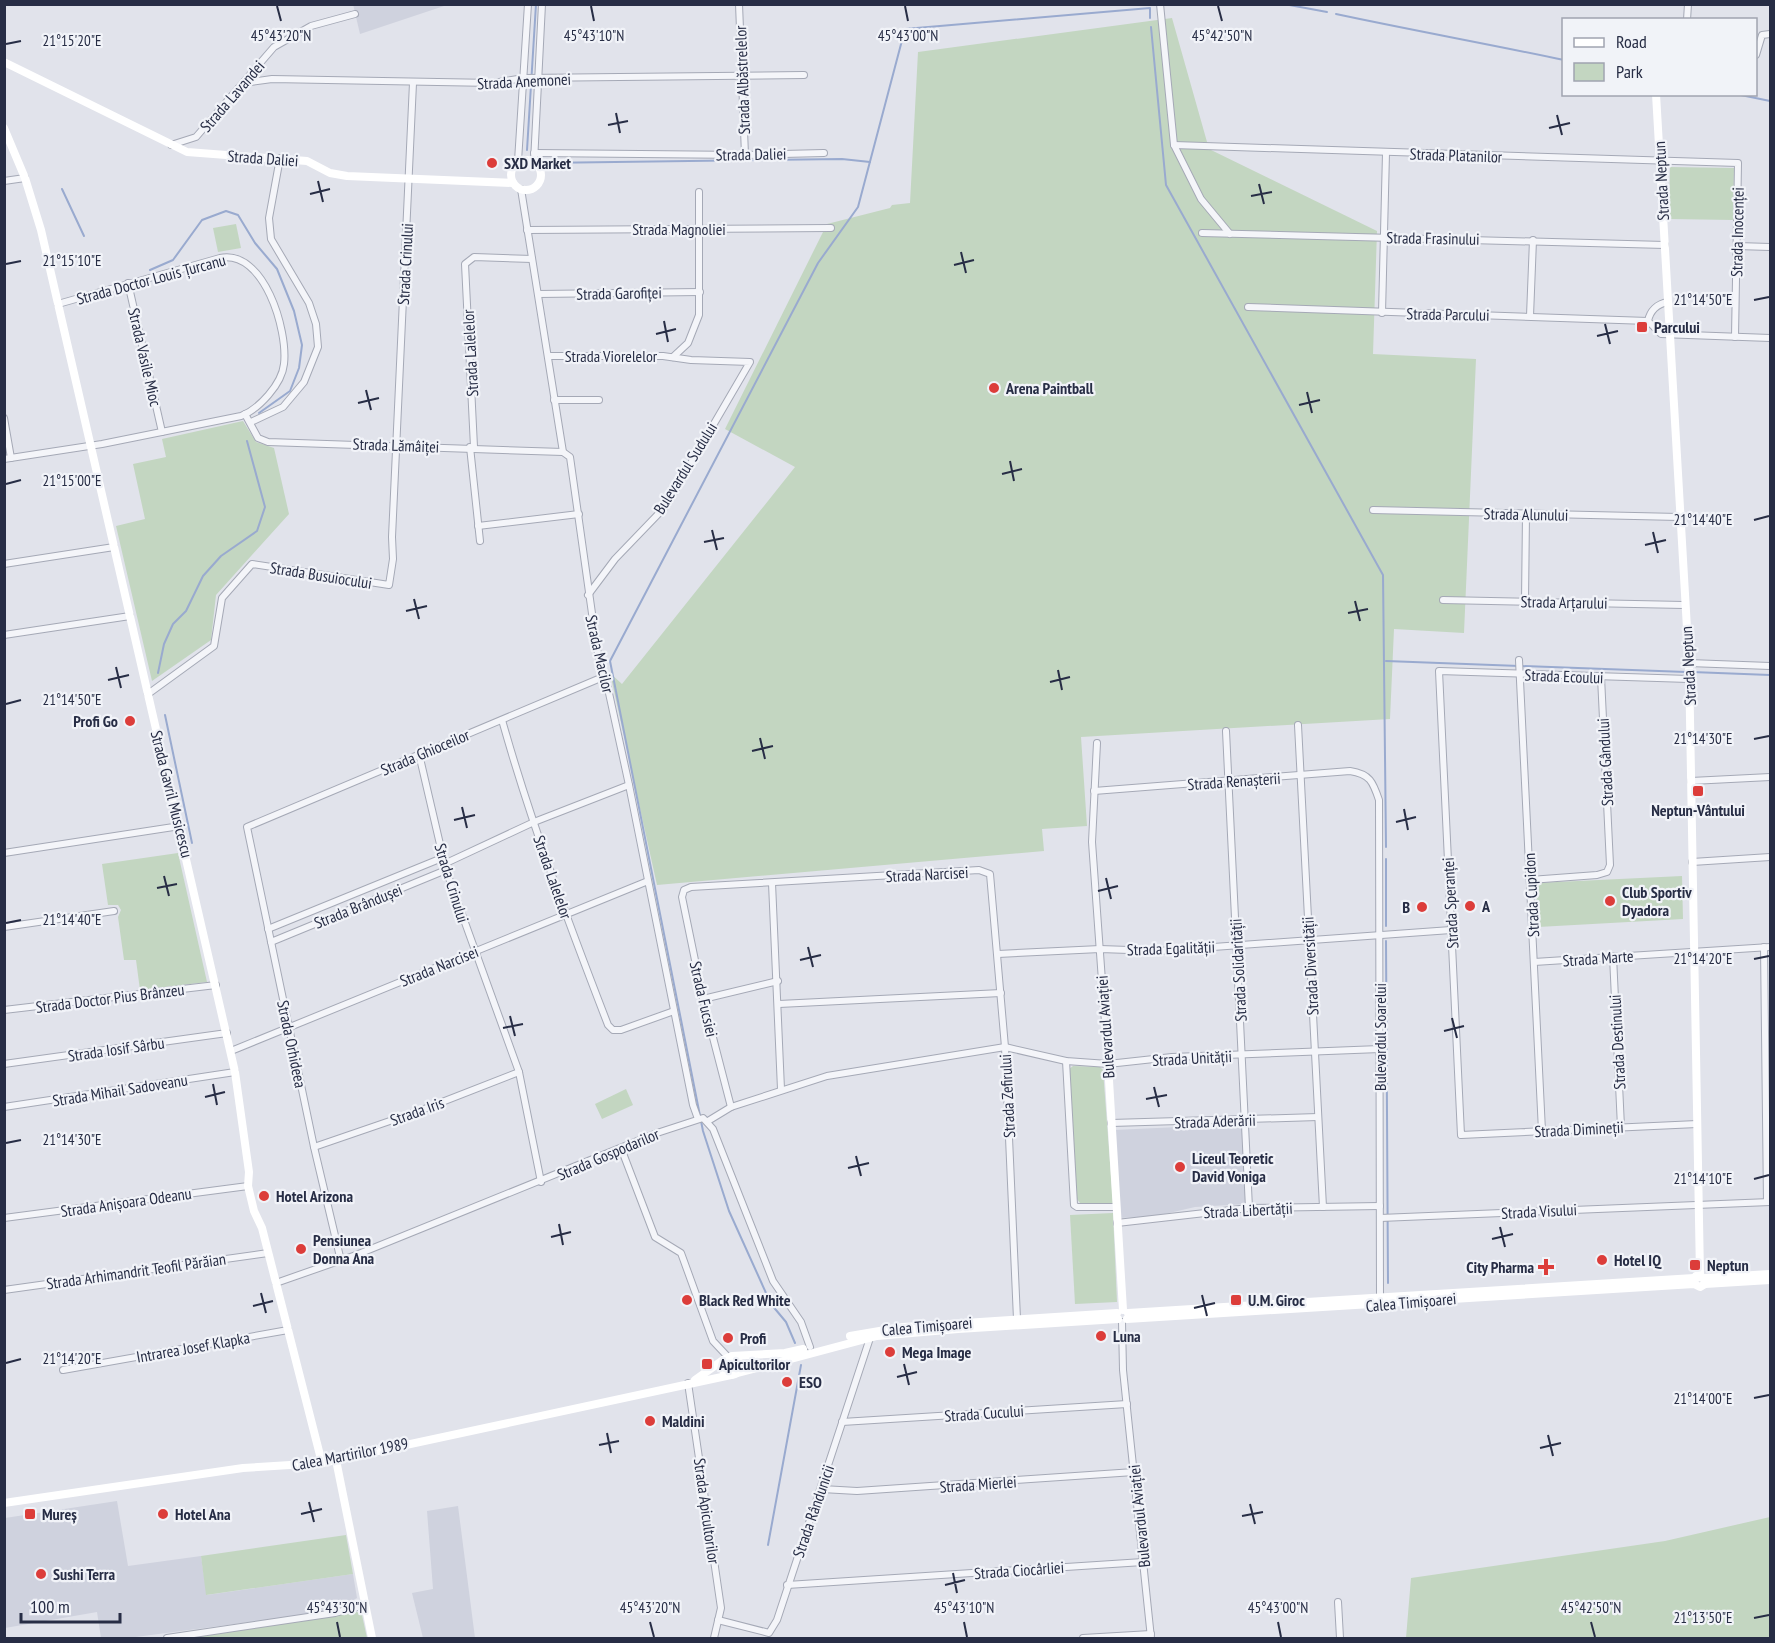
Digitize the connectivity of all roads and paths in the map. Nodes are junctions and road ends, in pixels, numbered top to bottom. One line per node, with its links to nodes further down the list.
1 (528, 4): 11 (street)
2 (542, 4): 12 (street)
3 (739, 4): 10 (street, Strada Albăstrelelor)
4 (1160, 4): 18 (street)
5 (355, 14): 13 (street, Strada Lavandei)
6 (1770, 34): 7 (street)
7 (1757, 49)
8 (4, 62): 17 (street, Strada Daliei)
9 (804, 75): 10 (street, Strada Anemonei)
10 (742, 77): 12 (street, Strada Anemonei); 21 (street, Strada Albăstrelelor)
11 (525, 78): 12 (street, Strada Anemonei); 14 (street, Strada Anemonei); 24 (street)
12 (536, 78): 23 (street)
13 (244, 83): 14 (street, Strada Anemonei); 17 (street, Strada Lavandei)
14 (413, 83): 28 (street, Strada Crinului)
15 (1656, 96): 25 (street, Strada Neptun)
16 (4, 128): 27 (street, Strada Gavril Musicescu)
17 (171, 145): 22 (street, Strada Daliei)
18 (1174, 145): 20 (street, Strada Platanilor); 37 (street)
19 (824, 153): 21 (street, Strada Daliei)
20 (1386, 153): 25 (street, Strada Platanilor); 38 (street)
21 (745, 155): 23 (street, Strada Daliei)
22 (280, 158): 28 (street, Strada Daliei); 63 (street)
23 (534, 158): 24 (street); 31 (street)
24 (518, 161): 30 (street)
25 (1660, 162): 26 (street, Strada Platanilor); 40 (street, Strada Neptun)
26 (1738, 163): 41 (street, Strada Inocenței)
27 (25, 178): 29 (street); 48 (street, Strada Gavril Musicescu)
28 (410, 178): 30 (street, Strada Daliei); 65 (street, Strada Crinului)
29 (4, 182)
30 (513, 183): 31 (street)
31 (521, 189): 35 (street, Strada Macilor)
32 (699, 192): 33 (street)
33 (700, 228): 34 (street, Strada Magnoliei); 35 (street, Strada Magnoliei); 45 (street)
34 (831, 228)
35 (527, 230): 43 (street, Strada Macilor)
36 (1202, 233): 37 (street, Strada Frasinului)
37 (1230, 234): 38 (street, Strada Frasinului)
38 (1384, 237): 39 (street, Strada Frasinului); 50 (street)
39 (1533, 240): 40 (street, Strada Frasinului); 51 (street)
40 (1665, 244): 47 (street, Strada Neptun)
41 (1737, 246): 42 (street); 54 (street, Strada Inocenței)
42 (1770, 247)
43 (532, 259): 46 (street, Strada Macilor); 67 (street, Strada Lalelelor)
44 (128, 283): 48 (street, Strada Doctor Louis Țurcanu); 61 (street, Strada Doctor Louis Țurcanu); 64 (street, Strada Vasile Mioc)
45 (700, 292): 46 (street, Strada Garofiței); 57 (street)
46 (538, 294): 56 (street, Strada Macilor)
47 (1668, 302): 52 (street); 53 (street, Strada Neptun)
48 (58, 304): 66 (street, Strada Gavril Musicescu)
49 (1248, 308): 50 (street, Strada Parcului)
50 (1382, 313): 51 (street, Strada Parcului)
51 (1530, 316): 52 (street, Strada Parcului)
52 (1648, 321): 53 (street)
53 (1670, 336): 54 (street); 73 (street, Strada Neptun)
54 (1735, 337): 55 (street)
55 (1770, 338)
56 (548, 356): 57 (street, Strada Viorelelor); 59 (street, Strada Macilor)
57 (674, 357): 58 (street, Strada Viorelelor)
58 (750, 362): 79 (street, Bulevardul Sudului)
59 (554, 400): 60 (street); 68 (street, Strada Macilor)
60 (599, 400)
61 (245, 414): 63 (street, Strada Lămâiței); 64 (street)
62 (4, 418): 69 (street)
63 (251, 422): 65 (street, Strada Lămâiței)
64 (162, 432): 66 (street)
65 (396, 445): 67 (street, Strada Lămâiței); 78 (street, Strada Crinului)
66 (90, 446): 69 (street); 76 (street, Strada Gavril Musicescu)
67 (472, 447): 68 (street, Strada Lămâiței); 74 (street, Strada Lalelelor)
68 (563, 452): 71 (street, Strada Macilor)
69 (8, 459)
70 (1373, 510): 72 (street, Strada Alunului)
71 (579, 514): 74 (street); 79 (street, Strada Macilor)
72 (1527, 514): 73 (street, Strada Alunului); 81 (street)
73 (1679, 517): 82 (street, Strada Neptun)
74 (478, 526): 75 (street, Strada Lalelelor)
75 (480, 541)
76 (114, 547): 77 (street); 83 (street, Strada Gavril Musicescu)
77 (4, 564)
78 (389, 585): 92 (street, Strada Busuiocului)
79 (588, 595): 90 (street, Strada Macilor)
80 (1443, 600): 81 (street, Strada Arțarului)
81 (1525, 601): 82 (street, Strada Arțarului)
82 (1684, 605): 88 (street, Strada Neptun)
83 (130, 616): 84 (street); 92 (street, Strada Gavril Musicescu)
84 (4, 635)
85 (1519, 662): 89 (street, Strada Cupidon)
86 (1770, 666): 88 (street, Strada Ecoului)
87 (1439, 671): 89 (street, Strada Ecoului); 121 (street, Strada Speranței)
88 (1689, 672): 91 (street, Strada Ecoului); 102 (street, Strada Neptun)
89 (1520, 673): 91 (street, Strada Ecoului); 113 (street, Strada Cupidon)
90 (603, 677): 93 (street, Strada Ghioceilor); 103 (street, Strada Macilor)
91 (1601, 677): 113 (street, Strada Gândului)
92 (148, 694): 106 (street, Strada Gavril Musicescu)
93 (502, 720): 97 (street, Strada Ghioceilor); 105 (street, Strada Lalelelor)
94 (1298, 725): 98 (street, Strada Diversității)
95 (1226, 731): 101 (street, Strada Solidarității)
96 (1097, 744): 104 (street, Bulevardul Aviației)
97 (419, 754): 107 (street, Strada Ghioceilor); 111 (street, Strada Crinului)
98 (1301, 776): 100 (street, Strada Renașterii); 101 (street, Strada Renașterii); 123 (street, Strada Diversității)
99 (1770, 777): 102 (street)
100 (1371, 778): 122 (street, Bulevardul Soarelui)
101 (1229, 781): 104 (street, Strada Renașterii); 125 (street, Strada Solidarității)
102 (1691, 781): 110 (street, Strada Neptun)
103 (629, 785): 105 (street, Strada Brândușei); 114 (street, Strada Macilor)
104 (1094, 791): 127 (street, Bulevardul Aviației)
105 (534, 822): 111 (street, Strada Brândușei); 118 (street, Strada Lalelelor)
106 (180, 826): 108 (street); 134 (street, Strada Gavril Musicescu)
107 (247, 827): 120 (street, Strada Orhideea)
108 (4, 853)
109 (1770, 857): 110 (street)
110 (1692, 862): 129 (street, Strada Neptun)
111 (444, 864): 120 (street, Strada Brândușei); 124 (street, Strada Brândușei); 128 (street, Strada Crinului)
112 (990, 873): 115 (street, Strada Narcisei); 130 (street, Strada Zefirului)
113 (1530, 880): 132 (street, Strada Cupidon)
114 (648, 881): 118 (street, Strada Narcisei); 139 (street, Strada Macilor)
115 (772, 883): 116 (street, Strada Narcisei); 133 (street)
116 (684, 890): 136 (street, Strada Fucsiei)
117 (114, 911): 119 (street)
118 (565, 914): 128 (street, Strada Narcisei); 139 (street, Strada Lalelelor)
119 (4, 927)
120 (268, 929): 124 (street, Strada Orhideea)
121 (1451, 930): 122 (street, Strada Egalității); 164 (street, Strada Speranței)
122 (1379, 933): 123 (street, Strada Egalității); 144 (street, Bulevardul Soarelui)
123 (1309, 940): 125 (street, Strada Egalității); 146 (street, Strada Diversității)
124 (271, 942): 140 (street, Strada Orhideea)
125 (1236, 945): 127 (street, Strada Egalității); 147 (street, Strada Solidarității)
126 (1767, 947): 129 (street, Strada Marte); 142 (street)
127 (1100, 949): 130 (street, Strada Egalității); 150 (street, Bulevardul Aviației)
128 (475, 951): 140 (street, Strada Narcisei); 152 (street, Strada Crinului)
129 (1694, 952): 131 (street, Strada Marte); 161 (street, Strada Neptun)
130 (998, 954): 135 (street, Strada Zefirului)
131 (1613, 956): 132 (street, Strada Marte); 162 (street, Strada Destinului)
132 (1534, 962): 163 (street, Strada Cupidon)
133 (778, 981): 136 (street); 137 (street)
134 (216, 985): 138 (street, Strada Doctor Pius Brânzeu); 141 (street, Strada Gavril Musicescu)
135 (1001, 993): 137 (street); 143 (street, Strada Zefirului)
136 (703, 999): 155 (street, Strada Fucsiei)
137 (779, 1004): 153 (street)
138 (4, 1010)
139 (674, 1011): 157 (street, Strada Macilor)
140 (289, 1027): 145 (street, Strada Narcisei); 165 (street, Strada Orhideea)
141 (227, 1033): 145 (street, Strada Gavril Musicescu); 149 (street, Strada Iosif Sârbu)
142 (1767, 1046): 159 (street)
143 (1005, 1047): 148 (street, Strada Unității); 153 (street, Strada Gospodarilor); 187 (street, Strada Zefirului)
144 (1380, 1048): 146 (street, Strada Unității); 171 (street, Bulevardul Soarelui)
145 (231, 1051): 151 (street, Strada Gavril Musicescu)
146 (1315, 1052): 147 (street, Strada Unității); 156 (street, Strada Diversității)
147 (1242, 1054): 150 (street, Strada Unității); 158 (street, Strada Solidarității)
148 (1066, 1061): 150 (street, Strada Unității); 172 (street)
149 (4, 1064)
150 (1108, 1064): 160 (street, Bulevardul Aviației)
151 (236, 1072): 154 (street, Strada Mihail Sadoveanu); 168 (street, Strada Gavril Musicescu)
152 (519, 1072): 165 (street, Strada Iris); 167 (street, Strada Crinului)
153 (781, 1089): 155 (street, Strada Gospodarilor)
154 (4, 1107)
155 (731, 1107): 157 (street, Strada Gospodarilor)
156 (1318, 1117): 158 (street, Strada Aderării); 173 (street, Strada Diversității)
157 (702, 1119): 166 (street, Strada Gospodarilor); 190 (street)
158 (1246, 1120): 160 (street, Strada Aderării); 174 (street, Strada Solidarității)
159 (1768, 1121): 169 (street)
160 (1111, 1124): 172 (street, Bulevardul Aviației)
161 (1697, 1124): 162 (street, Strada Dimineții); 170 (street, Strada Neptun)
162 (1621, 1127): 163 (street, Strada Dimineții)
163 (1542, 1131): 164 (street, Strada Dimineții)
164 (1461, 1135)
165 (314, 1147): 179 (street, Strada Orhideea)
166 (621, 1148): 167 (street, Strada Gospodarilor); 191 (street)
167 (541, 1182): 179 (street, Strada Gospodarilor)
168 (248, 1186): 175 (street, Strada Anișoara Odeanu); 178 (street, Strada Gavril Musicescu)
169 (1769, 1202): 170 (street, Strada Visului)
170 (1698, 1204): 176 (street, Strada Visului); 181 (street, Strada Neptun)
171 (1380, 1206): 173 (street, Strada Libertății); 176 (street, Bulevardul Soarelui)
172 (1116, 1207): 177 (street, Bulevardul Aviației)
173 (1323, 1207): 174 (street, Strada Libertății)
174 (1249, 1208): 177 (street, Strada Libertății)
175 (4, 1218)
176 (1381, 1218): 185 (street, Bulevardul Soarelui)
177 (1117, 1223): 186 (street, Bulevardul Aviației)
178 (268, 1253): 183 (street, Strada Gavril Musicescu); 184 (street, Strada Arhimandrit Teofil Părăian)
179 (340, 1261): 183 (street, Strada Gospodarilor)
180 (1770, 1274): 181 (street, Calea Timișoarei)
181 (1699, 1280): 182 (street, Calea Timișoarei); 185 (street, Calea Timișoarei); 186 (street, Calea Timișoarei)
182 (1770, 1280)
183 (276, 1283): 188 (street, Strada Gavril Musicescu)
184 (4, 1290)
185 (1380, 1298): 186 (street, Calea Timișoarei)
186 (1122, 1316): 187 (street, Calea Timișoarei); 189 (street, Calea Timișoarei); 195 (street, Bulevardul Aviației)
187 (1017, 1319): 190 (street, Calea Timișoarei)
188 (288, 1330): 192 (street, Intrarea Josef Klapka); 198 (street, Strada Gavril Musicescu)
189 (870, 1338): 190 (street, Calea Timișoarei); 196 (street, Strada Rândunicii)
190 (810, 1350): 191 (street); 193 (street, Calea Martirilor 1989)
191 (728, 1358): 193 (street); 193 (street); 194 (street, Calea Martirilor 1989)
192 (63, 1370)
193 (733, 1374): 194 (street, Calea Martirilor 1989)
194 (690, 1382): 197 (street, Calea Martirilor 1989); 206 (street, Strada Apicultorilor)
195 (1126, 1404): 196 (street, Strada Cucului); 199 (street, Bulevardul Aviației)
196 (842, 1422): 200 (street, Strada Rândunicii)
197 (336, 1460): 198 (street, Calea Martirilor 1989); 205 (street)
198 (322, 1463): 201 (street, Calea Martirilor 1989)
199 (1134, 1472): 200 (street, Strada Mierlei); 202 (street, Bulevardul Aviației)
200 (822, 1489): 203 (street, Strada Rândunicii)
201 (4, 1503)
202 (1143, 1562): 203 (street, Strada Ciocârliei); 208 (street, Bulevardul Aviației)
203 (787, 1585): 207 (street, Strada Rândunicii)
204 (1338, 1602): 213 (street)
205 (365, 1605): 209 (street); 210 (street)
206 (718, 1620): 207 (street, Strada Rândunicii); 211 (street, Strada Apicultorilor)
207 (770, 1636)
208 (1151, 1636): 212 (street)
209 (167, 1638)
210 (372, 1638)
211 (714, 1638)
212 (1083, 1638)
213 (1340, 1638)

